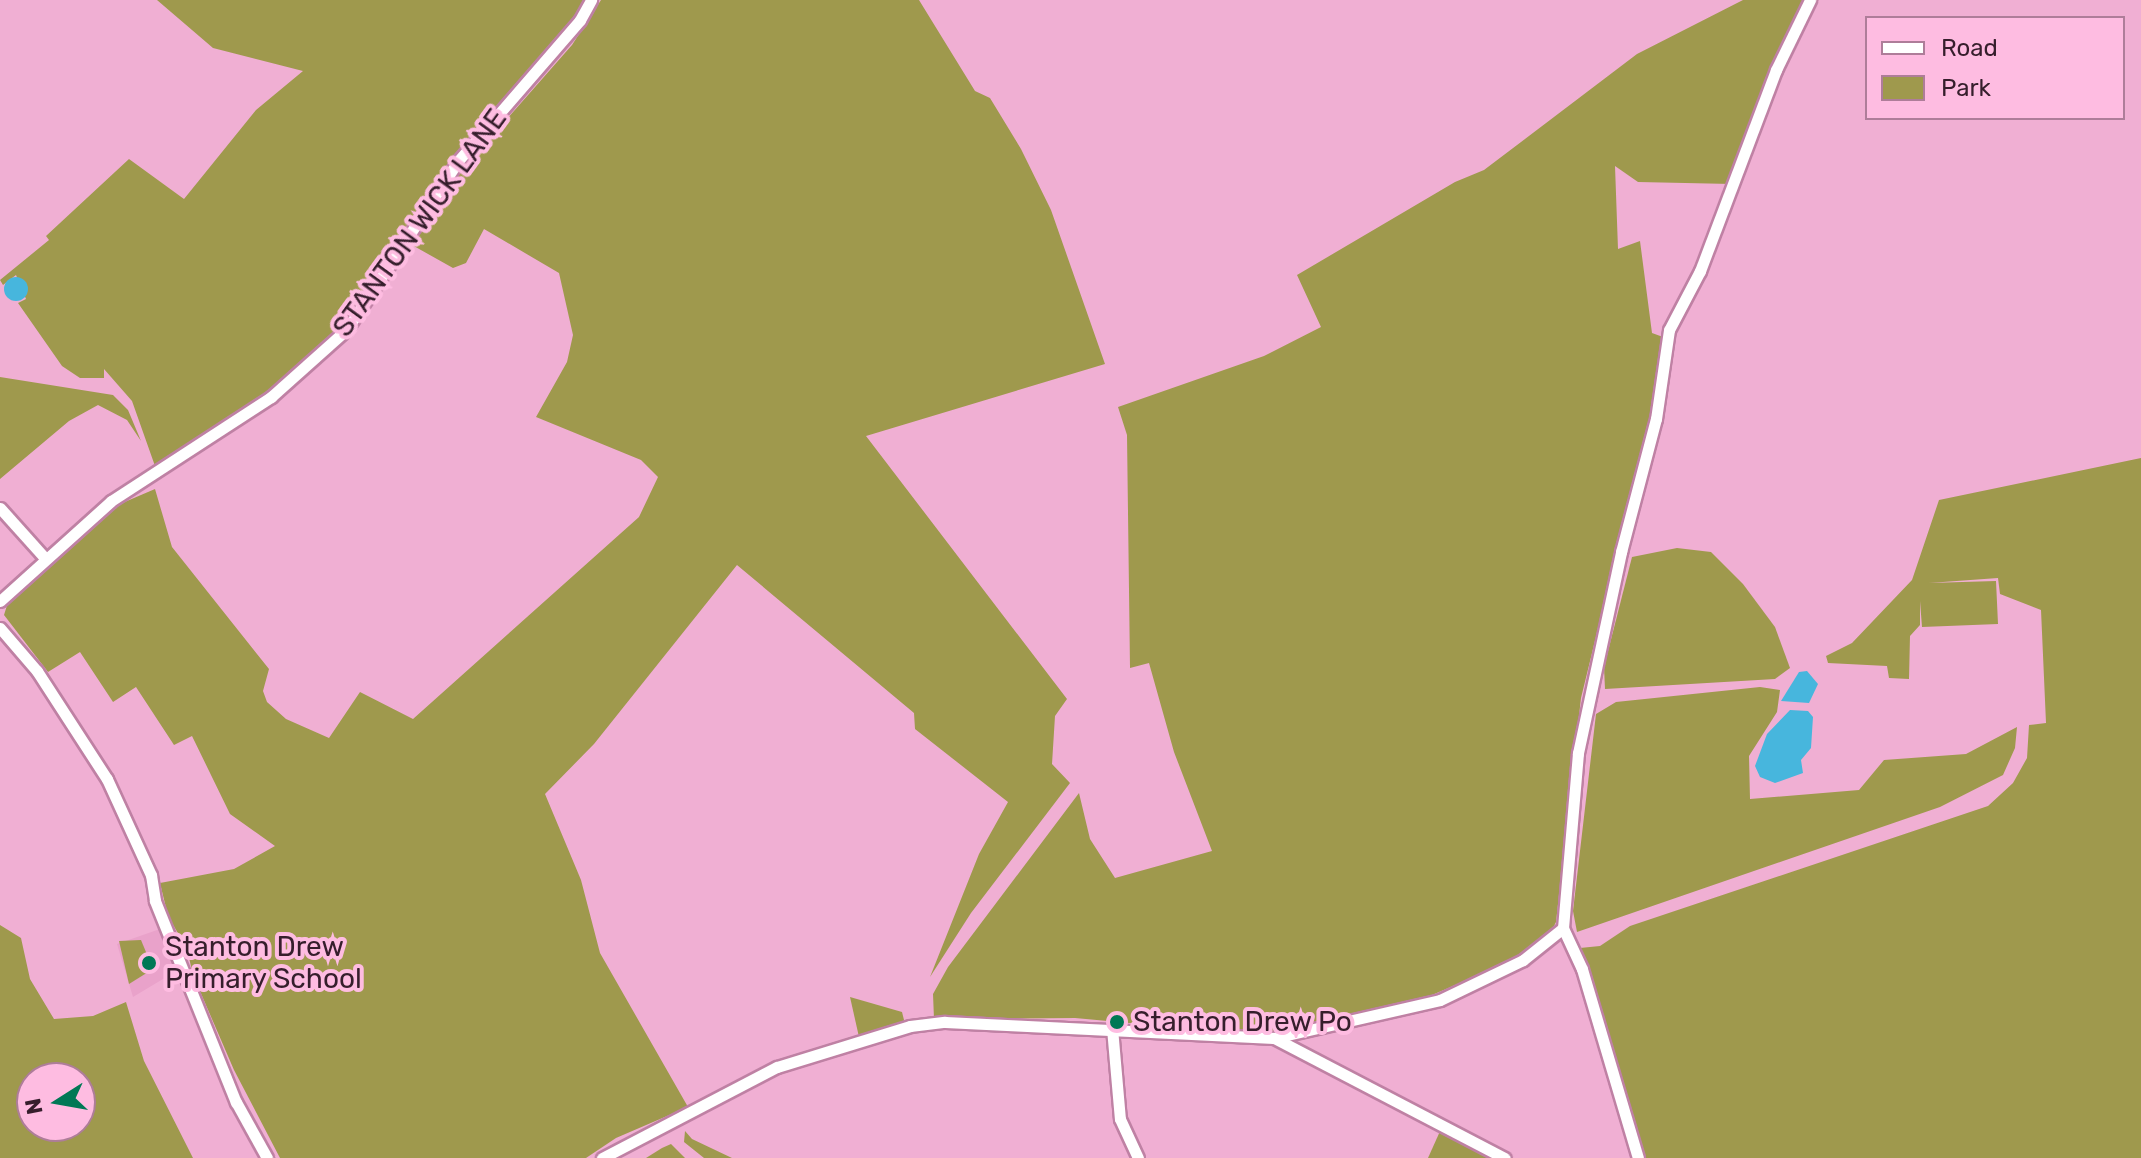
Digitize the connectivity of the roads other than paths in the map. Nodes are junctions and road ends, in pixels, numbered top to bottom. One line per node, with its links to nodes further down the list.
1 (591, 0): 4 (street, STANTON WICK LANE)
2 (1810, 0): 7 (street)
3 (0, 508): 4 (street)
4 (44, 557): 5 (street, STANTON WICK LANE)
5 (0, 601)
6 (0, 628): 10 (street)
7 (1563, 928): 9 (street); 14 (street)
8 (1112, 1028): 9 (street); 11 (street); 12 (street)
9 (1274, 1038): 13 (street)
10 (267, 1158)
11 (602, 1158)
12 (1138, 1158)
13 (1505, 1158)
14 (1638, 1158)

